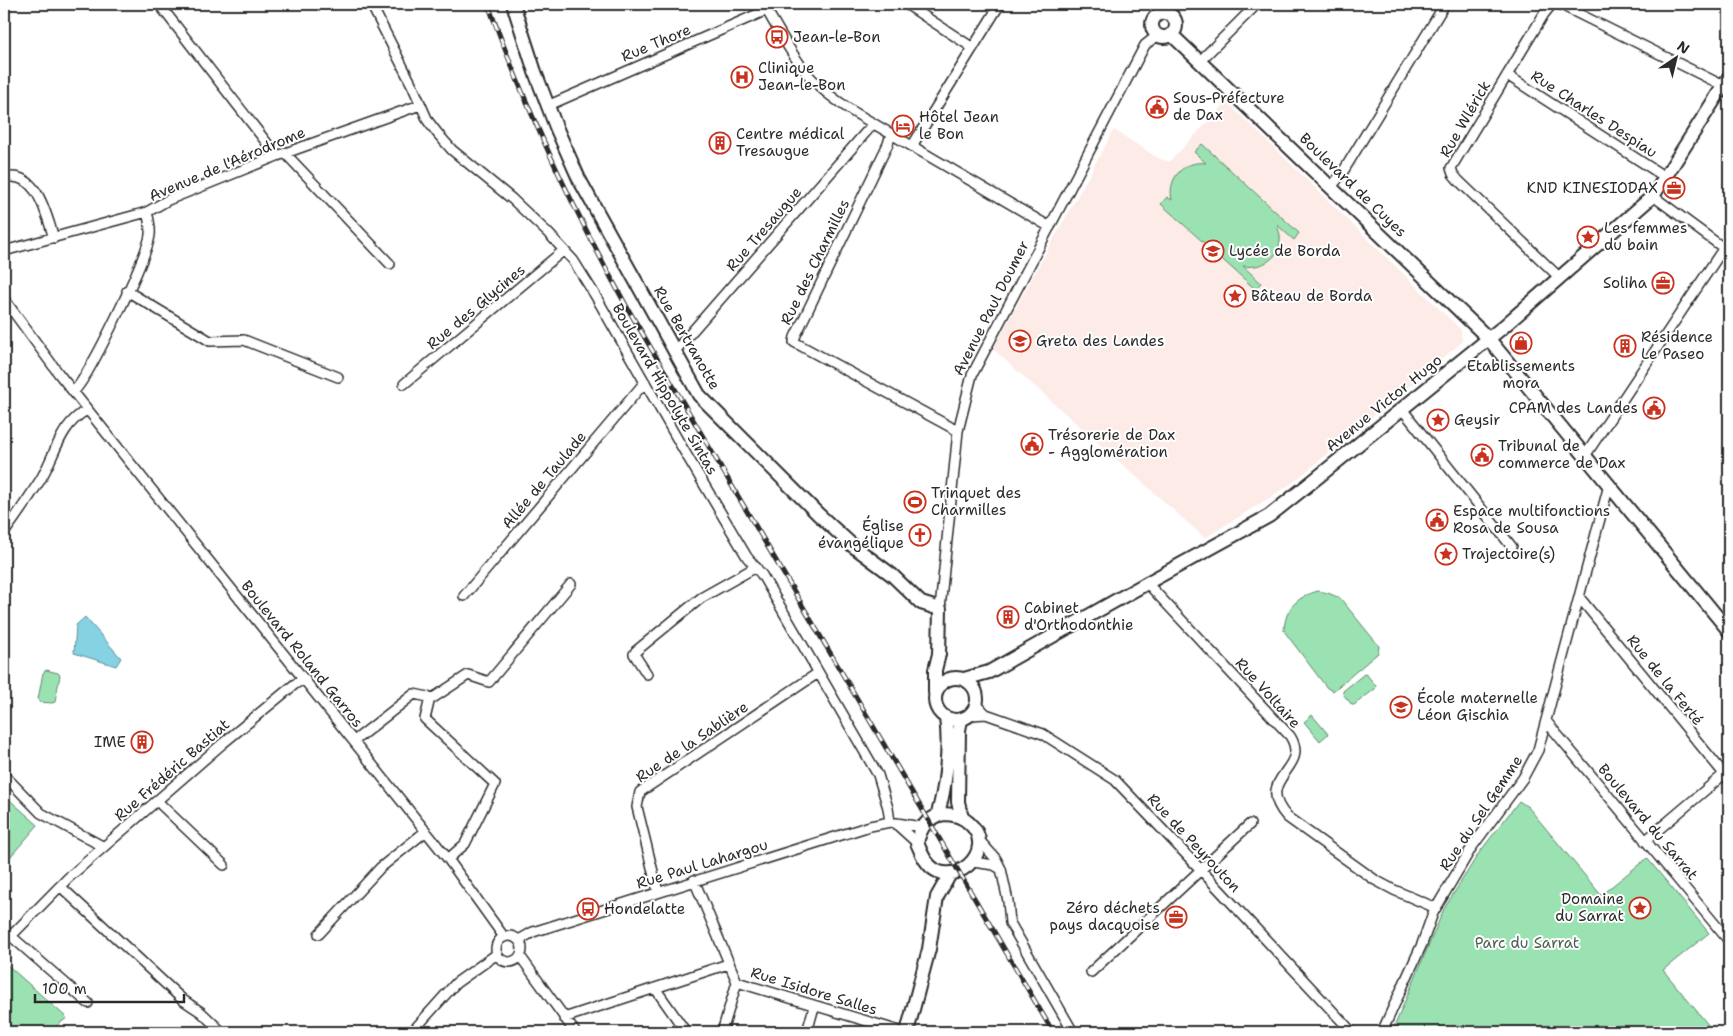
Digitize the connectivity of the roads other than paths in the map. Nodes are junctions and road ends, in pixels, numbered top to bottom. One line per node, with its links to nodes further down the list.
1 (159, 4): 24 (street)
2 (371, 4): 19 (street, Boulevard Hippolyte Sintas)
3 (513, 4): 20 (street, Rue Bertranotte)
4 (775, 4): 11 (street, Rue Thore)
5 (906, 4): 15 (street)
6 (1000, 4): 15 (street)
7 (1257, 4): 16 (street)
8 (1444, 4): 27 (street)
9 (1552, 4): 17 (street, Rue Wlérick)
10 (1559, 4): 18 (street)
11 (765, 7): 20 (street, Rue Thore); 21 (street)
12 (1162, 8): 13 (street); 14 (street)
13 (1172, 35): 14 (street); 16 (street, Boulevard de Cuyes)
14 (1158, 36): 30 (street, Avenue Paul Doumer)
15 (973, 48): 23 (street)
16 (1200, 61): 27 (street, Boulevard de Cuyes)
17 (1507, 75): 25 (street, Rue Charles Despiau); 37 (street, Rue Wlérick)
18 (1726, 81): 25 (street, Avenue Victor Hugo)
19 (420, 105): 24 (street, Avenue de l'Aérodrome); 33 (street, Boulevard Hippolyte Sintas)
20 (547, 106): 41 (street, Rue Bertranotte)
21 (873, 124): 22 (street); 41 (street, Rue Tresaugue)
22 (891, 134): 23 (street); 48 (street, Rue des Charmilles)
23 (912, 146): 30 (street)
24 (281, 155): 29 (street, Avenue de l'Aérodrome); 36 (street)
25 (1665, 177): 28 (street, Avenue Victor Hugo)
26 (4, 178): 31 (street)
27 (1331, 187): 40 (street, Boulevard de Cuyes)
28 (1653, 196): 34 (street); 37 (street, Avenue Victor Hugo)
29 (147, 212): 31 (street); 38 (street, Avenue de l'Aérodrome)
30 (1050, 226): 48 (street, Avenue Paul Doumer)
31 (54, 238): 35 (street)
32 (1729, 240): 34 (street)
33 (564, 250): 43 (street, Boulevard Hippolyte Sintas); 44 (street, Rue des Glycines)
34 (1726, 250): 49 (street)
35 (4, 251)
36 (390, 264)
37 (1560, 278): 40 (street, Avenue Victor Hugo)
38 (127, 291): 42 (street); 45 (street, Avenue de l'Aérodrome)
39 (4, 299): 45 (street, Boulevard Roland Garros)
40 (1488, 338): 46 (street, Avenue Victor Hugo); 49 (street, Boulevard de Cuyes)
41 (675, 351): 58 (street, Rue Bertranotte)
42 (338, 377)
43 (645, 382): 53 (street, Boulevard Hippolyte Sintas); 56 (street, Allée de Taulade)
44 (404, 384)
45 (73, 392): 47 (street, Boulevard Roland Garros)
46 (1402, 409): 52 (street); 54 (street, Avenue Victor Hugo)
47 (87, 410): 51 (street); 65 (street, Boulevard Roland Garros)
48 (958, 431): 58 (street, Avenue Paul Doumer)
49 (1585, 456): 50 (street, Boulevard de Cuyes)
50 (1609, 485): 57 (street, Rue du Sel Gemme); 59 (street, Boulevard de Cuyes)
51 (4, 533)
52 (1512, 546)
53 (756, 567): 62 (street, Boulevard Hippolyte Sintas); 63 (street)
54 (1147, 583): 61 (street, Avenue Victor Hugo); 96 (street, Rue Voltaire)
55 (570, 584): 67 (street)
56 (464, 596)
57 (1579, 597): 70 (street, Rue du Sel Gemme); 73 (street, Rue de la Ferté)
58 (940, 609): 60 (street, Avenue Paul Doumer)
59 (1729, 631)
60 (939, 654): 64 (street); 66 (street, Avenue Paul Doumer)
61 (989, 672): 64 (street, Avenue Victor Hugo); 68 (street)
62 (818, 673): 77 (street, Boulevard Hippolyte Sintas); 94 (street, Rue de la Sablière)
63 (647, 674)
64 (958, 678): 66 (street); 68 (street)
65 (305, 679): 71 (street, Boulevard Roland Garros); 74 (street, Rue Frédéric Bastiat)
66 (935, 693): 69 (street)
67 (430, 698): 71 (street); 85 (street)
68 (971, 708): 69 (street); 76 (street); 90 (street, Rue de Peyrouton)
69 (946, 718): 75 (street)
70 (1546, 721): 82 (street, Boulevard du Sarrat); 96 (street, Rue du Sel Gemme)
71 (354, 741): 80 (street, Boulevard Roland Garros)
72 (4, 775): 84 (street)
73 (1728, 775): 82 (street)
74 (157, 801): 84 (street, Rue Frédéric Bastiat); 87 (street)
75 (937, 816): 76 (street); 79 (street)
76 (962, 818): 81 (street)
77 (892, 822): 79 (street, Rue Paul Lahargou); 83 (street); 92 (street, Rue Paul Lahargou)
78 (1250, 824): 90 (street)
79 (922, 827): 83 (street)
80 (426, 831): 85 (street, Boulevard Roland Garros); 98 (street)
81 (979, 840): 86 (street); 89 (street)
82 (1646, 841): 101 (street, Boulevard du Sarrat)
83 (917, 843): 88 (street)
84 (104, 846): 93 (street, Rue Frédéric Bastiat)
85 (448, 860): 99 (street, Boulevard Roland Garros)
86 (973, 862): 89 (street); 91 (street)
87 (224, 866)
88 (932, 867): 91 (street); 95 (street)
89 (1001, 869): 119 (street)
90 (1201, 870): 105 (street); 120 (street, Rue de Peyrouton)
91 (950, 874): 95 (street)
92 (694, 880): 94 (street, Rue Paul Lahargou); 104 (street, Rue Isidore Salles)
93 (60, 886): 97 (street, Rue Frédéric Bastiat); 111 (street)
94 (658, 892): 100 (street, Rue Paul Lahargou)
95 (937, 897): 118 (street)
96 (1436, 908): 121 (street, Rue du Sel Gemme)
97 (7, 933): 108 (street)
98 (319, 934)
99 (504, 937): 100 (street); 102 (street)
100 (519, 940): 103 (street)
101 (1729, 941)
102 (497, 954): 103 (street); 112 (street)
103 (520, 956): 110 (street)
104 (728, 964): 106 (street, Rue Isidore Salles); 107 (street)
105 (1092, 972)
106 (737, 982): 109 (street, Rue Isidore Salles); 115 (street)
107 (655, 988): 110 (street); 114 (street)
108 (88, 1004)
109 (814, 1006): 116 (street); 117 (street, Rue Isidore Salles)
110 (564, 1018): 113 (street)
111 (222, 1032)
112 (412, 1032)
113 (575, 1032)
114 (686, 1032)
115 (722, 1032)
116 (808, 1032)
117 (903, 1032)
118 (907, 1032)
119 (1073, 1032)
120 (1352, 1032)
121 (1382, 1032)

